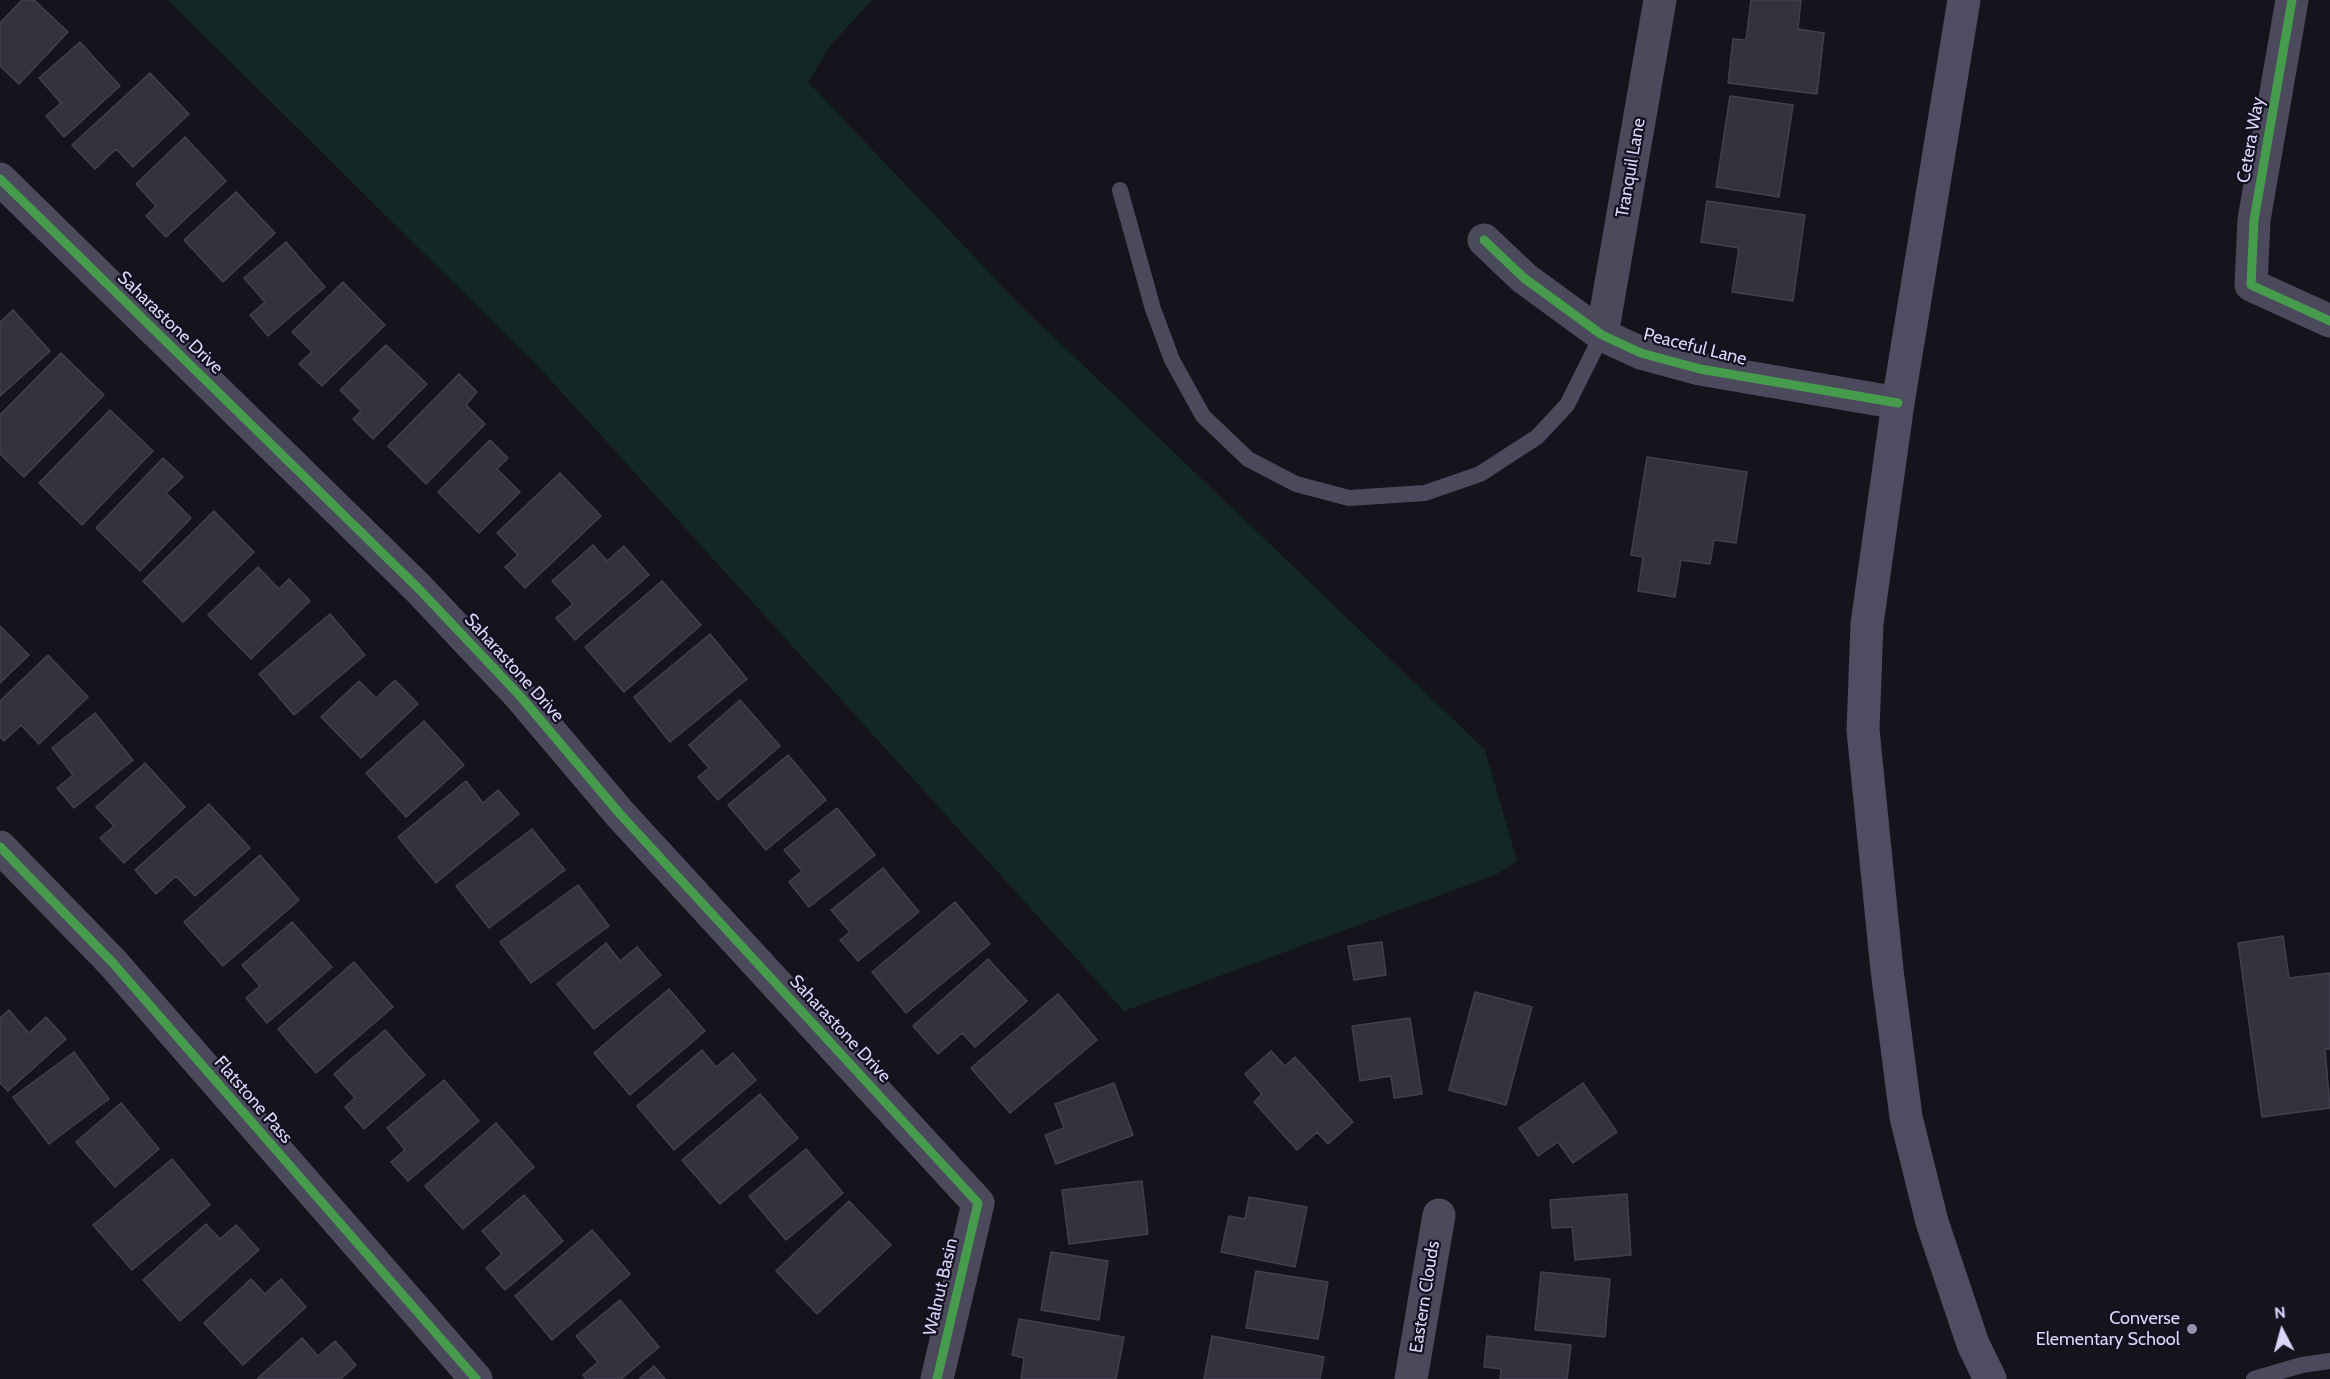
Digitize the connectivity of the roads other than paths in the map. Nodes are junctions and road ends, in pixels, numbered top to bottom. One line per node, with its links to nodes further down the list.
1 (1660, 0): 8 (street, Tranquil Lane)
2 (1964, 0): 9 (main road)
3 (2292, 0): 7 (street, Cetera Way)
4 (0, 179): 11 (street, Saharastone Drive)
5 (1120, 190): 8 (lane)
6 (1484, 240): 8 (street, Peaceful Lane)
7 (2330, 321)
8 (1602, 335): 9 (street, Peaceful Lane)
9 (1898, 403): 17 (main road)
10 (0, 847): 14 (street, Flatstone Pass)
11 (978, 1203): 15 (street, Walnut Basin)
12 (1439, 1215): 16 (street, Eastern Clouds)
13 (2330, 1361): 18 (lane)
14 (476, 1379)
15 (937, 1379)
16 (1411, 1379)
17 (1990, 1379)
18 (2254, 1379)

